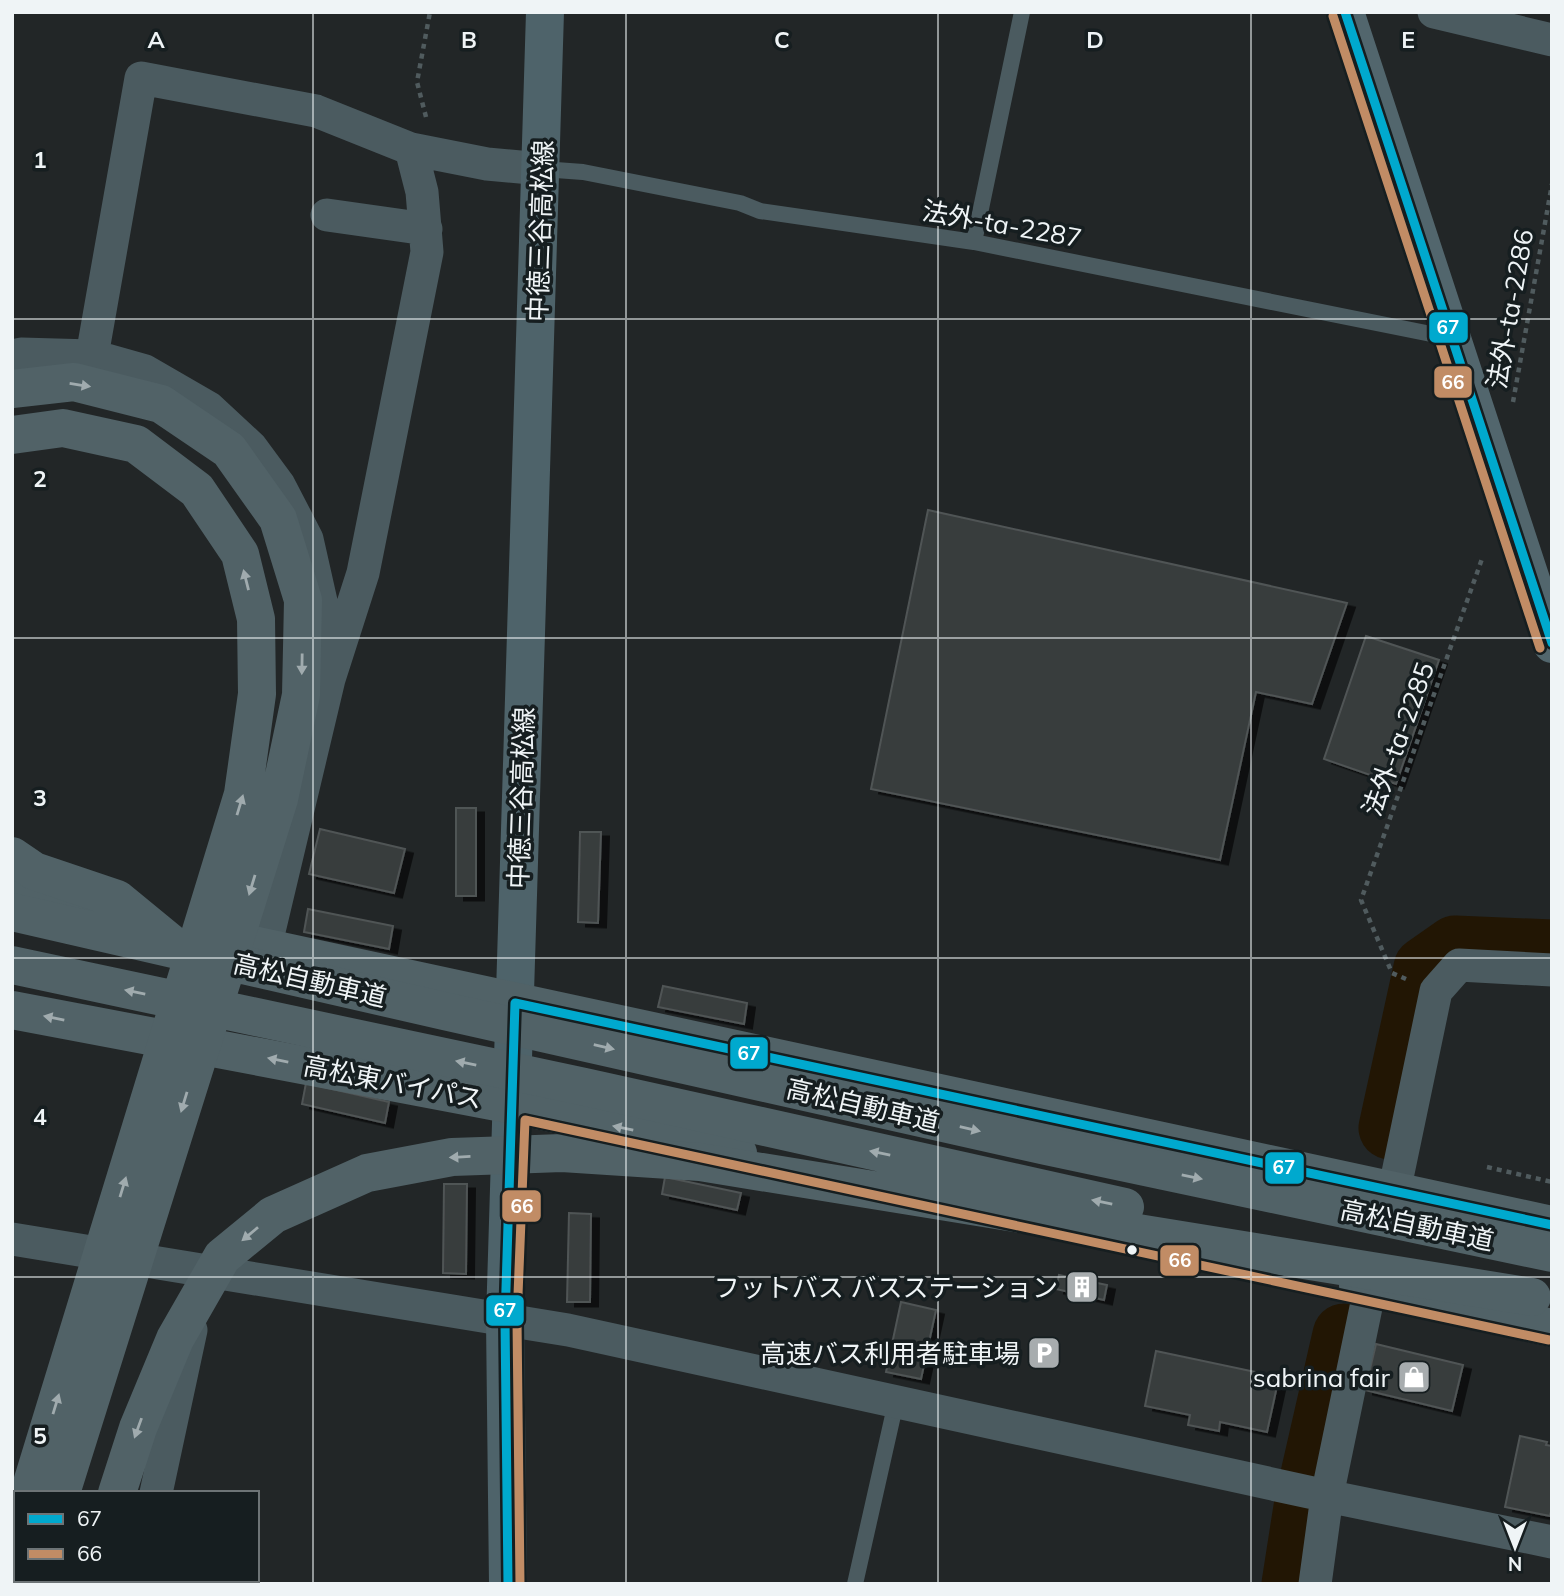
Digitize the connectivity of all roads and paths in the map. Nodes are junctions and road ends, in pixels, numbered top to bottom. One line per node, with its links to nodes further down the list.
1 (430, 12): 7 (path)
2 (545, 12): 8 (main road, 中徳三谷高松線)
3 (1022, 12): 12 (lane)
4 (1345, 12): 13 (street)
5 (1434, 12): 6 (street)
6 (1551, 38)
7 (423, 151): 8 (street); 11 (street); 15 (street)
8 (542, 169): 12 (lane, 法外-ta-2287); 31 (main road, 中徳三谷高松線)
9 (1552, 184): 17 (path, 法外-ta-2286)
10 (327, 215): 11 (street)
11 (426, 229): 22 (street)
12 (974, 242): 13 (lane, 法外-ta-2287)
13 (1451, 338): 20 (street)
14 (12, 356): 15 (street)
15 (92, 356): 22 (street)
16 (12, 390): 46 (highway, one-way to 46, bridge)
17 (1510, 414)
18 (12, 435): 45 (highway, one-way to 18, bridge)
19 (1485, 551): 30 (path, 法外-ta-2285)
20 (1541, 585): 21 (street)
21 (1552, 644)
22 (329, 679): 26 (street)
23 (12, 856): 27 (highway, bridge)
24 (12, 892): 26 (highway)
25 (12, 912): 27 (highway, 高松自動車道, bridge)
26 (265, 948): 31 (highway)
27 (178, 949): 39 (highway, 高松自動車道, one-way to 39, bridge)
28 (12, 965): 42 (highway, 高松自動車道, one-way to 28, bridge)
29 (1552, 970): 36 (street)
30 (1409, 980)
31 (514, 1003): 33 (main road, 中徳三谷高松線); 36 (highway)
32 (12, 1010): 33 (highway, 高松東バイパス, one-way to 32)
33 (513, 1105): 41 (highway, 高松東バイパス, one-way to 33); 43 (main road, 中徳三谷高松線)
34 (1487, 1167): 35 (path)
35 (1552, 1182)
36 (1394, 1192): 37 (highway)
37 (1552, 1225)
38 (12, 1239): 40 (street)
39 (1552, 1253)
40 (204, 1270): 43 (street); 48 (street)
41 (1370, 1288): 42 (highway, 高松東バイパス); 49 (street)
42 (1545, 1308): 47 (highway, one-way to 47, bridge)
43 (505, 1320): 44 (street); 51 (main road, 中徳三谷高松線)
44 (896, 1402): 49 (street); 52 (lane)
45 (30, 1491)
46 (62, 1491)
47 (118, 1491)
48 (156, 1491)
49 (1316, 1493): 50 (street); 53 (street)
50 (1552, 1542)
51 (508, 1584)
52 (855, 1584)
53 (1315, 1584)

